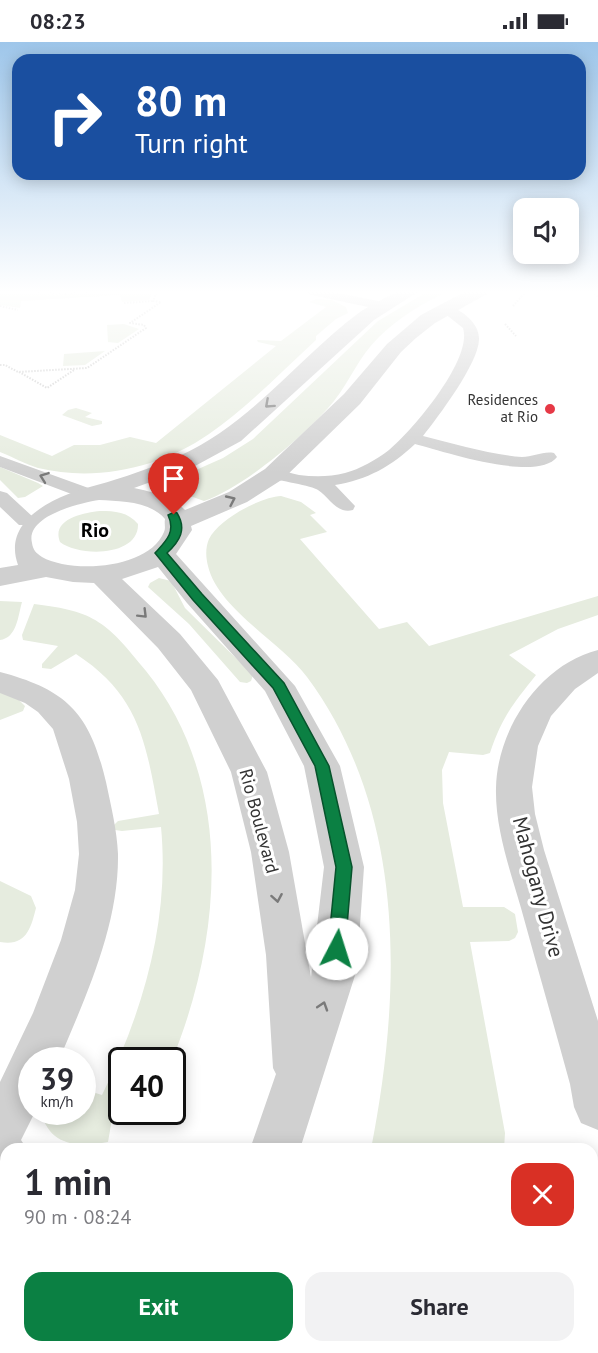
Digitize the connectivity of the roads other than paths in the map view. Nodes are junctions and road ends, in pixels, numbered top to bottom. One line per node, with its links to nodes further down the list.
1 (326, 351): 9 (street, one-way to 9)
2 (391, 351): 7 (street)
3 (468, 351): 4 (lane)
4 (412, 438): 5 (lane); 8 (lane)
5 (548, 457)
6 (0, 461): 9 (lane, one-way to 6)
7 (274, 474): 8 (lane); 13 (street, one-way to 7)
8 (322, 483): 11 (lane)
9 (93, 493): 12 (street); 13 (street, Rio Boulevard)
10 (0, 497): 12 (lane)
11 (346, 506)
12 (15, 527): 14 (street)
13 (169, 538): 15 (street); 20 (street, Rio Boulevard, one-way to 13)
14 (45, 569): 15 (street); 16 (street)
15 (101, 574): 20 (street, Rio Boulevard, one-way to 20)
16 (0, 577)
17 (598, 660): 22 (street, Mahogany Drive)
18 (0, 682): 19 (street)
19 (41, 1047)
20 (299, 1082): 24 (street, Rio Boulevard)
21 (18, 1096): 23 (street)
22 (598, 1107)
23 (0, 1130)
24 (277, 1143)

